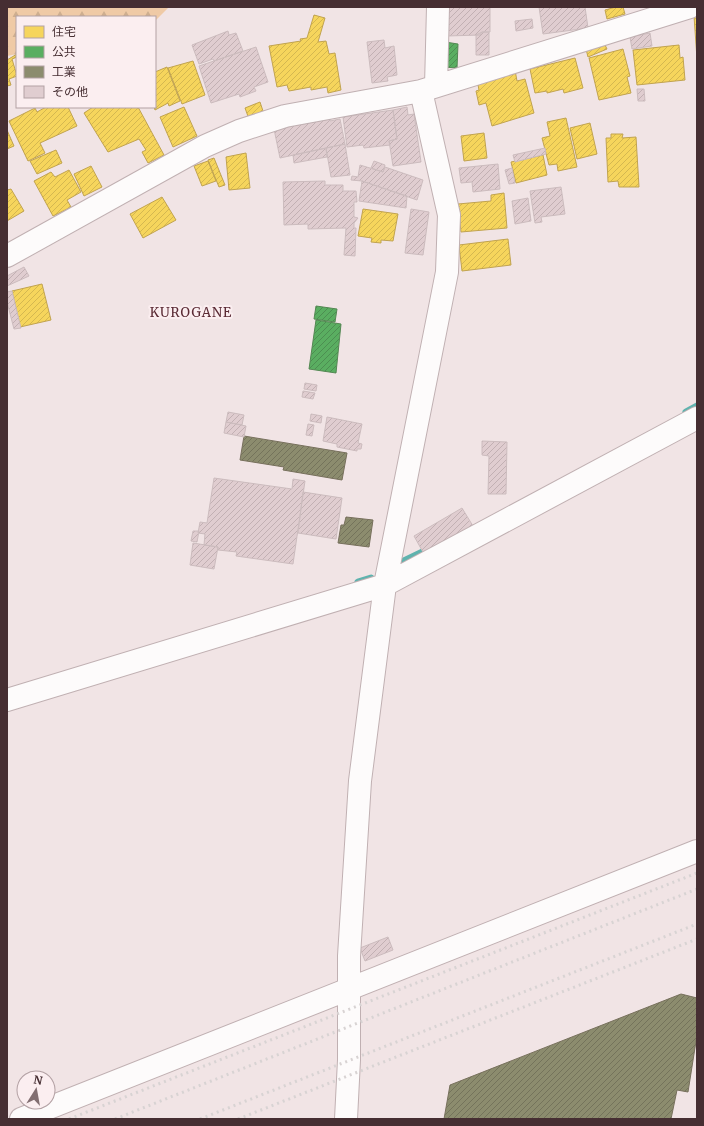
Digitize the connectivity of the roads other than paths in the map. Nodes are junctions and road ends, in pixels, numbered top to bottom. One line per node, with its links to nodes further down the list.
1 (438, 7): 3 (street)
2 (690, 7): 3 (street)
3 (428, 89): 4 (street); 6 (street)
4 (7, 256)
5 (697, 418): 6 (street)
6 (385, 585): 7 (street); 9 (street)
7 (7, 700)
8 (697, 851): 9 (street)
9 (349, 988): 10 (street); 11 (street)
10 (21, 1119)
11 (346, 1119)

